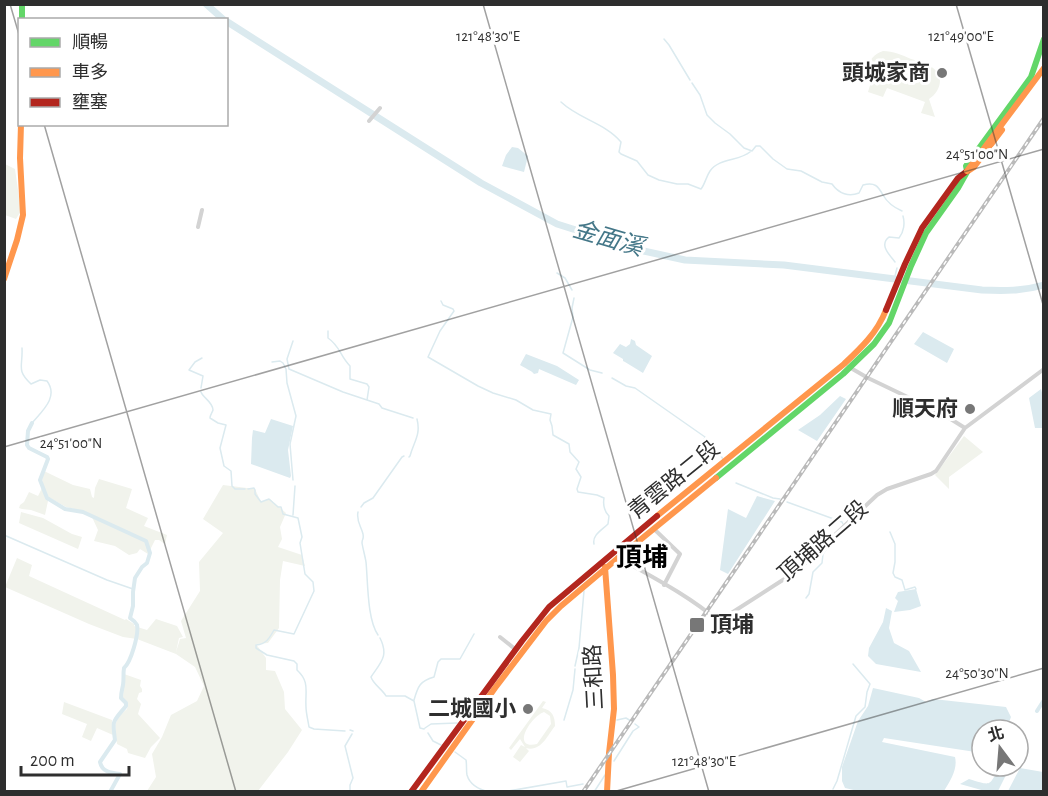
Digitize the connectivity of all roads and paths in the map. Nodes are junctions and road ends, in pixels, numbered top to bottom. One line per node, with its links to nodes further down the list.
1 (1044, 39): 6 (main road)
2 (1044, 68): 6 (main road, bridge)
3 (380, 108): 4 (street)
4 (369, 121)
5 (21, 126): 9 (main road)
6 (967, 171): 10 (main road); 10 (main road)
7 (202, 210): 8 (street)
8 (198, 227)
9 (4, 279)
10 (899, 289): 11 (main road, 青雲路二段)
11 (847, 366): 13 (street); 14 (main road, 青雲路二段); 15 (main road, 青雲路二段)
12 (1044, 369): 13 (street, 頂埔路二段)
13 (965, 428): 19 (street, 頂埔路二段)
14 (654, 528): 16 (main road, 青雲路二段); 19 (street)
15 (611, 554): 16 (street, 頂埔路二段); 17 (main road, 青雲路二段)
16 (618, 558): 18 (main road, 青雲路二段); 19 (street, 頂埔路二段)
17 (604, 560): 18 (main road, 三和路); 21 (main road, 青雲路二段)
18 (605, 569): 22 (main road, 青雲路二段); 25 (main road, 三和路)
19 (664, 585)
20 (500, 637): 21 (street)
21 (516, 649): 22 (main road, 青雲路二段)
22 (494, 688): 23 (main road, 青雲路二段); 24 (main road, 青雲路二段)
23 (411, 792)
24 (421, 792)
25 (607, 792)

